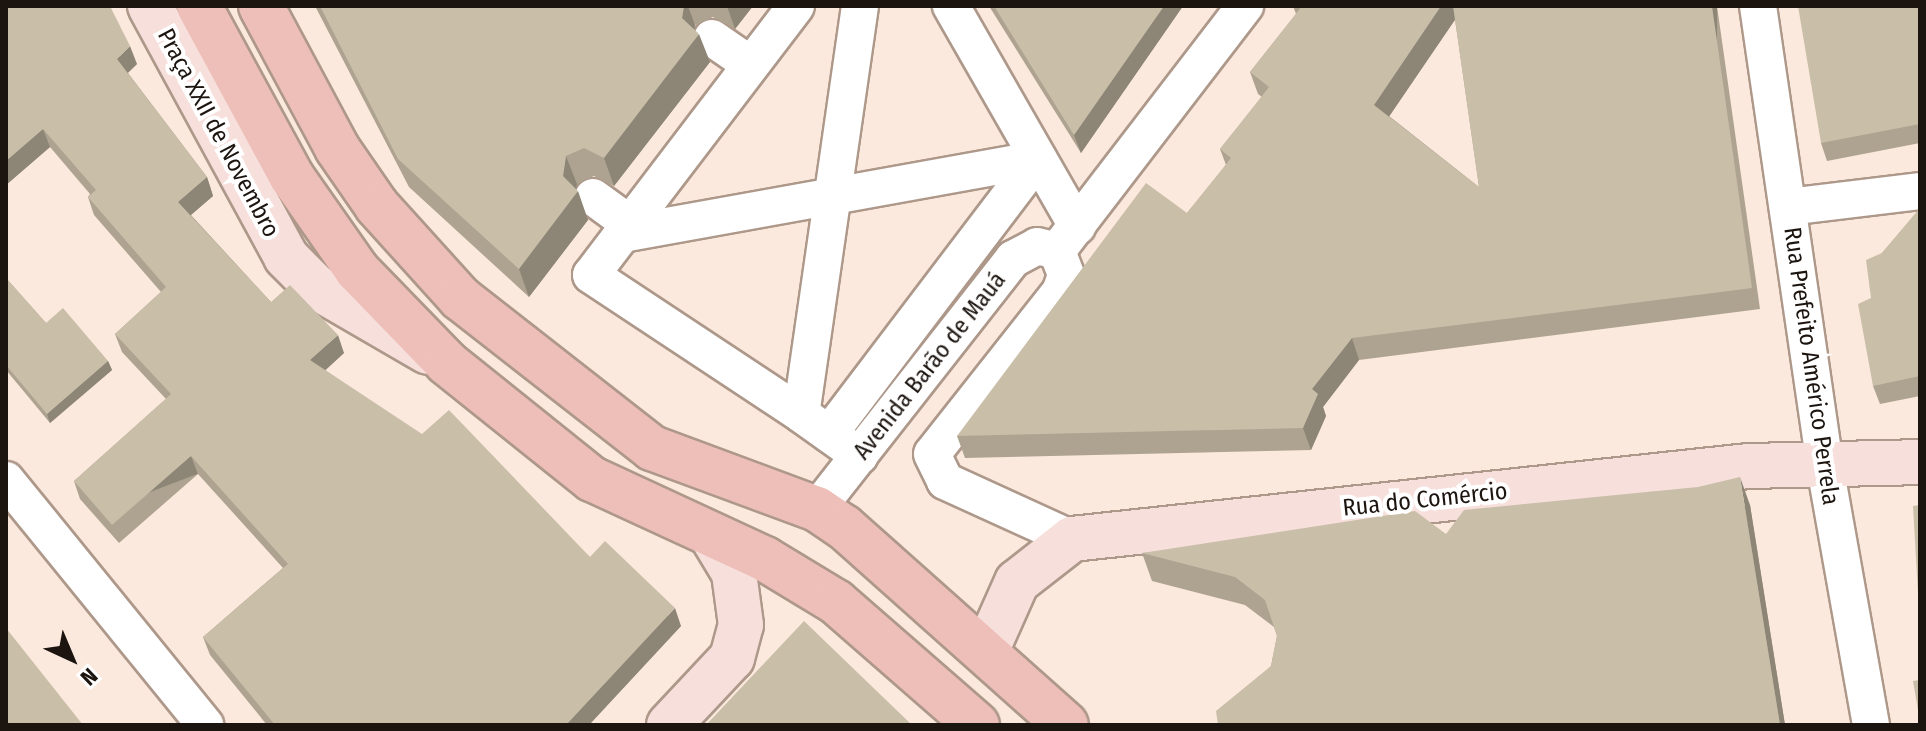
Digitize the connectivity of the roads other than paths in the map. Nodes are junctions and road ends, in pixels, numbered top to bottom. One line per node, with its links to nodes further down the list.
1 (150, 6): 18 (street, Praça XXII de Novembro)
2 (199, 6): 18 (main road)
3 (261, 6): 24 (main road)
4 (796, 6): 10 (street)
5 (860, 6): 13 (street)
6 (951, 6): 11 (street)
7 (1245, 6): 17 (street)
8 (1758, 6): 15 (street, Rua Prefeito Américo Perrela)
9 (712, 38): 10 (street)
10 (751, 65): 16 (street)
11 (1038, 159): 13 (street); 17 (street); 19 (street)
12 (1920, 191): 15 (street)
13 (832, 196): 16 (street); 19 (street)
14 (593, 197): 16 (street)
15 (1788, 207): 21 (street, Rua Prefeito Américo Perrela)
16 (626, 229): 19 (street)
17 (1067, 239): 20 (street, Avenida Barão de Mauá); 26 (street)
18 (447, 363): 25 (main road)
19 (815, 424): 20 (street)
20 (860, 456): 24 (street, Avenida Barão de Mauá)
21 (1824, 461): 22 (street, Rua do Comércio); 26 (street, Rua do Comércio); 32 (street, Rua Prefeito Américo Perrela)
22 (1920, 462)
23 (6, 480): 28 (street)
24 (817, 509): 27 (main road)
25 (713, 538): 29 (street); 30 (main road)
26 (1072, 539): 27 (street)
27 (988, 647): 31 (main road)
28 (205, 725)
29 (669, 725)
30 (977, 725)
31 (1066, 725)
32 (1871, 725)

